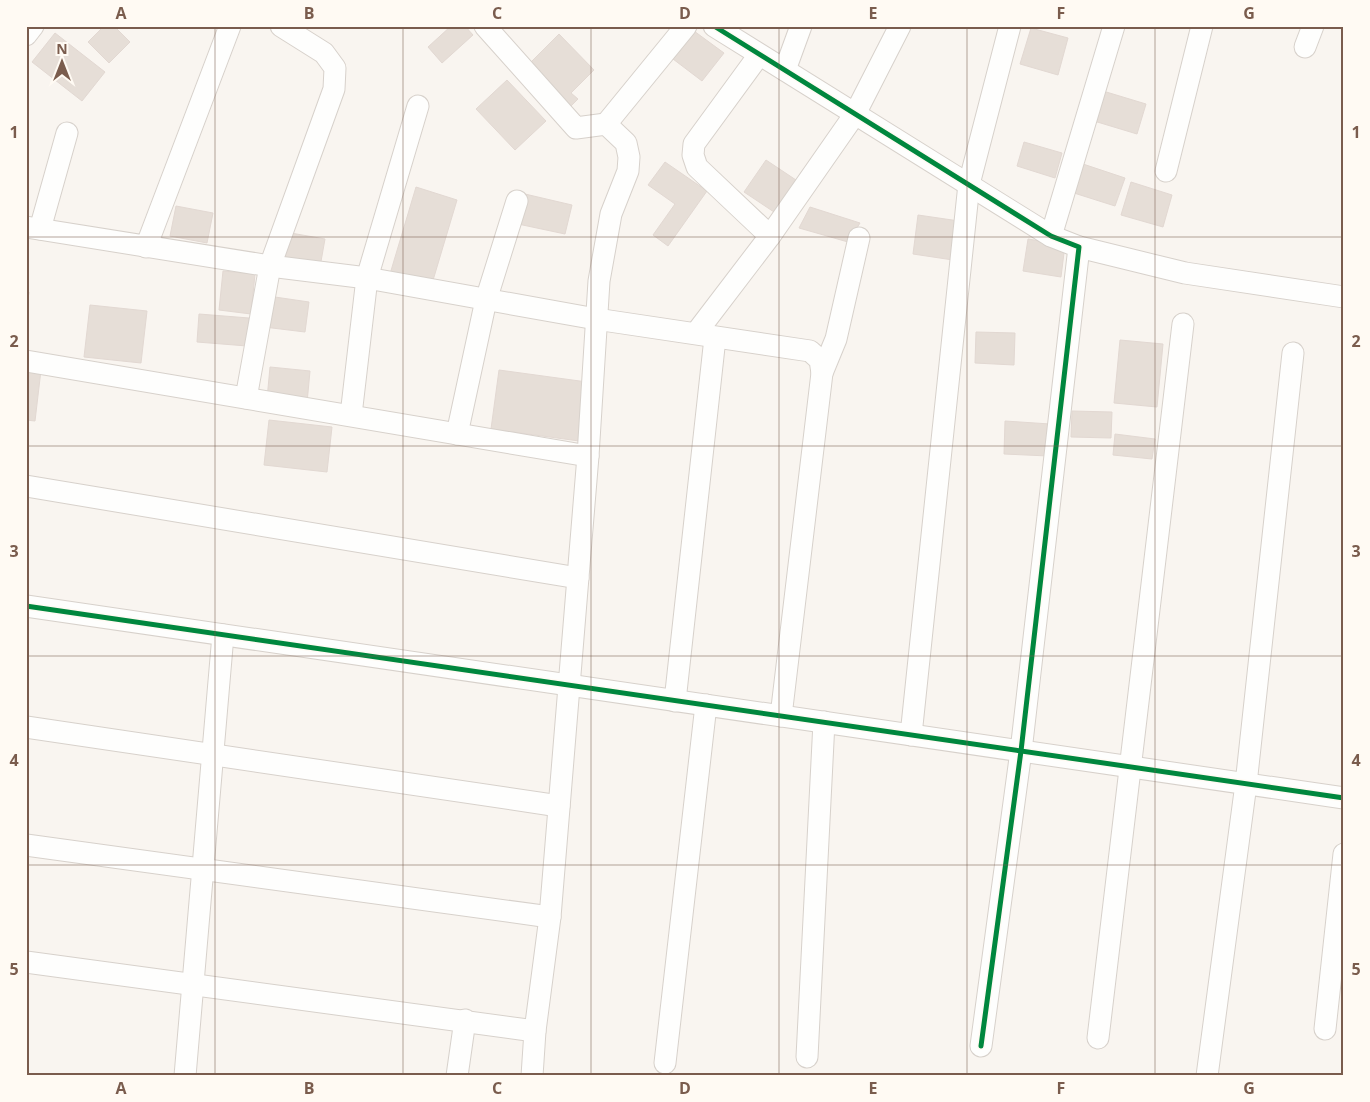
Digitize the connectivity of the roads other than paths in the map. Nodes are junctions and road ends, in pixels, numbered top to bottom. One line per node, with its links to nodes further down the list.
1 (33, 26): 13 (street)
2 (230, 26): 28 (street)
3 (281, 26): 30 (street)
4 (485, 26): 19 (street)
5 (686, 26): 19 (street)
6 (714, 26): 15 (street)
7 (801, 26): 16 (street)
8 (900, 26): 18 (street)
9 (1010, 26): 22 (street)
10 (1114, 26): 26 (street)
11 (1202, 26): 21 (street)
12 (1313, 26): 14 (street)
13 (26, 35)
14 (1305, 47)
15 (759, 54): 16 (street); 25 (street)
16 (784, 70): 18 (street)
17 (418, 106): 31 (street)
18 (855, 114): 22 (street); 25 (street)
19 (606, 124): 34 (street)
20 (66, 133): 24 (street)
21 (1166, 171)
22 (968, 184): 26 (street); 54 (street)
23 (517, 201): 33 (street)
24 (33, 228): 28 (street)
25 (770, 236): 36 (street)
26 (1051, 236): 29 (street)
27 (859, 238): 39 (street)
28 (146, 246): 30 (street)
29 (1079, 246): 32 (street); 55 (street)
30 (270, 266): 31 (street); 40 (street)
31 (367, 278): 33 (street); 41 (street)
32 (1344, 297)
33 (486, 300): 34 (street); 42 (street)
34 (596, 319): 36 (street); 43 (street)
35 (1183, 324): 57 (street)
36 (706, 336): 39 (street); 49 (street)
37 (1293, 353): 58 (street)
38 (26, 361): 40 (street)
39 (822, 373): 51 (street)
40 (246, 398): 41 (street)
41 (351, 415): 42 (street)
42 (457, 434): 43 (street)
43 (588, 456): 45 (street)
44 (26, 486): 45 (street)
45 (578, 578): 48 (street)
46 (26, 606): 47 (street)
47 (223, 635): 48 (street); 56 (street)
48 (568, 685): 49 (street); 60 (street)
49 (675, 701): 50 (street)
50 (706, 705): 51 (street); 73 (street)
51 (781, 716): 52 (street)
52 (824, 722): 54 (street); 72 (street)
53 (26, 727): 56 (street)
54 (911, 735): 55 (street)
55 (1021, 751): 57 (street); 71 (street)
56 (213, 755): 60 (street); 63 (street)
57 (1130, 767): 58 (street); 70 (street)
58 (1246, 784): 59 (street); 77 (street)
59 (1344, 798)
60 (559, 806): 64 (street)
61 (26, 845): 63 (street)
62 (1344, 854): 68 (street)
63 (203, 869): 64 (street); 66 (street)
64 (550, 917): 69 (street)
65 (26, 962): 66 (street)
66 (193, 984): 67 (street); 74 (street)
67 (465, 1020): 69 (street); 75 (street)
68 (1325, 1029)
69 (535, 1031): 76 (street)
70 (1098, 1038)
71 (981, 1046)
72 (807, 1057)
73 (665, 1063)
74 (185, 1076)
75 (457, 1076)
76 (532, 1076)
77 (1207, 1076)

